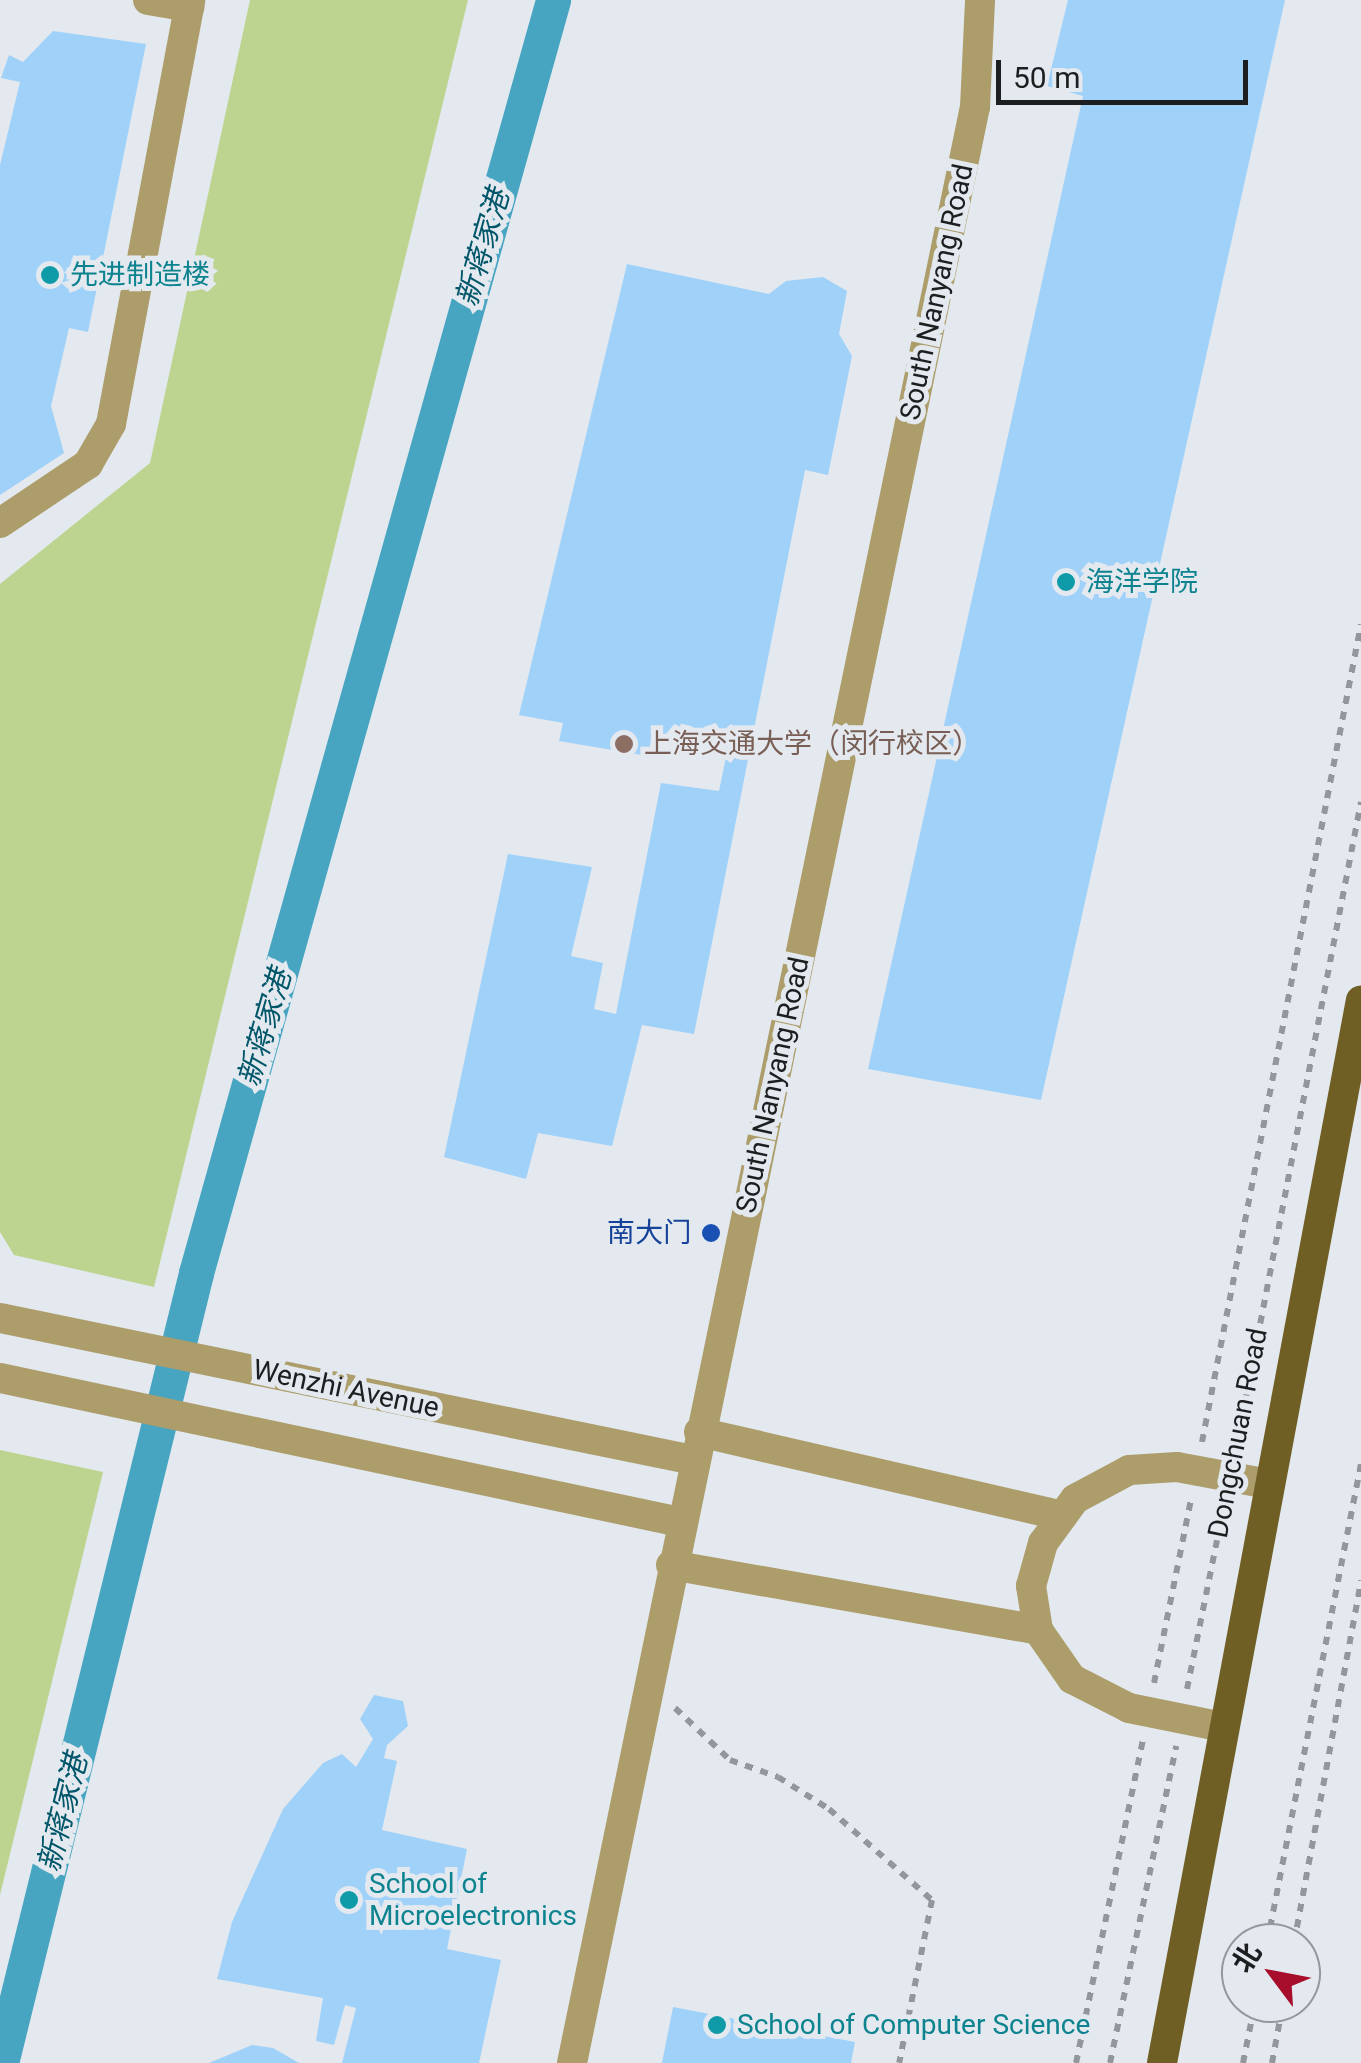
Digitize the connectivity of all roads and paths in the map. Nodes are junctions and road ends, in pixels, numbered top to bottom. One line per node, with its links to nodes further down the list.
1 (148, 0): 3 (street)
2 (980, 0): 10 (street, South Nanyang Road)
3 (189, 4): 4 (street)
4 (0, 523)
5 (1361, 624): 12 (path)
6 (1361, 802): 13 (path, Dongchuan Road)
7 (1361, 1000): 14 (main road, Dongchuan Road)
8 (0, 1318): 10 (street, Wenzhi Avenue)
9 (0, 1378): 16 (street)
10 (696, 1446): 15 (street, Wenzhi Avenue); 16 (street, South Nanyang Road)
11 (1361, 1463): 24 (path)
12 (1197, 1471): 13 (street); 15 (street); 21 (path)
13 (1230, 1476): 14 (street); 22 (path, Dongchuan Road)
14 (1269, 1484): 23 (main road, Dongchuan Road)
15 (1062, 1516): 19 (street)
16 (680, 1522): 17 (street, South Nanyang Road)
17 (672, 1566): 19 (street); 20 (street, South Nanyang Road)
18 (1361, 1580): 25 (path)
19 (1038, 1630): 21 (street)
20 (647, 1686): 28 (street, South Nanyang Road); 29 (path)
21 (1148, 1712): 22 (street); 30 (path)
22 (1181, 1718): 23 (street); 31 (path, Dongchuan Road)
23 (1223, 1727): 32 (main road, Dongchuan Road)
24 (1271, 1923)
25 (1298, 1923)
26 (1251, 2023): 33 (path)
27 (1279, 2023): 34 (path)
28 (572, 2063)
29 (899, 2063)
30 (1076, 2063)
31 (1110, 2063)
32 (1162, 2063)
33 (1243, 2063)
34 (1272, 2063)

